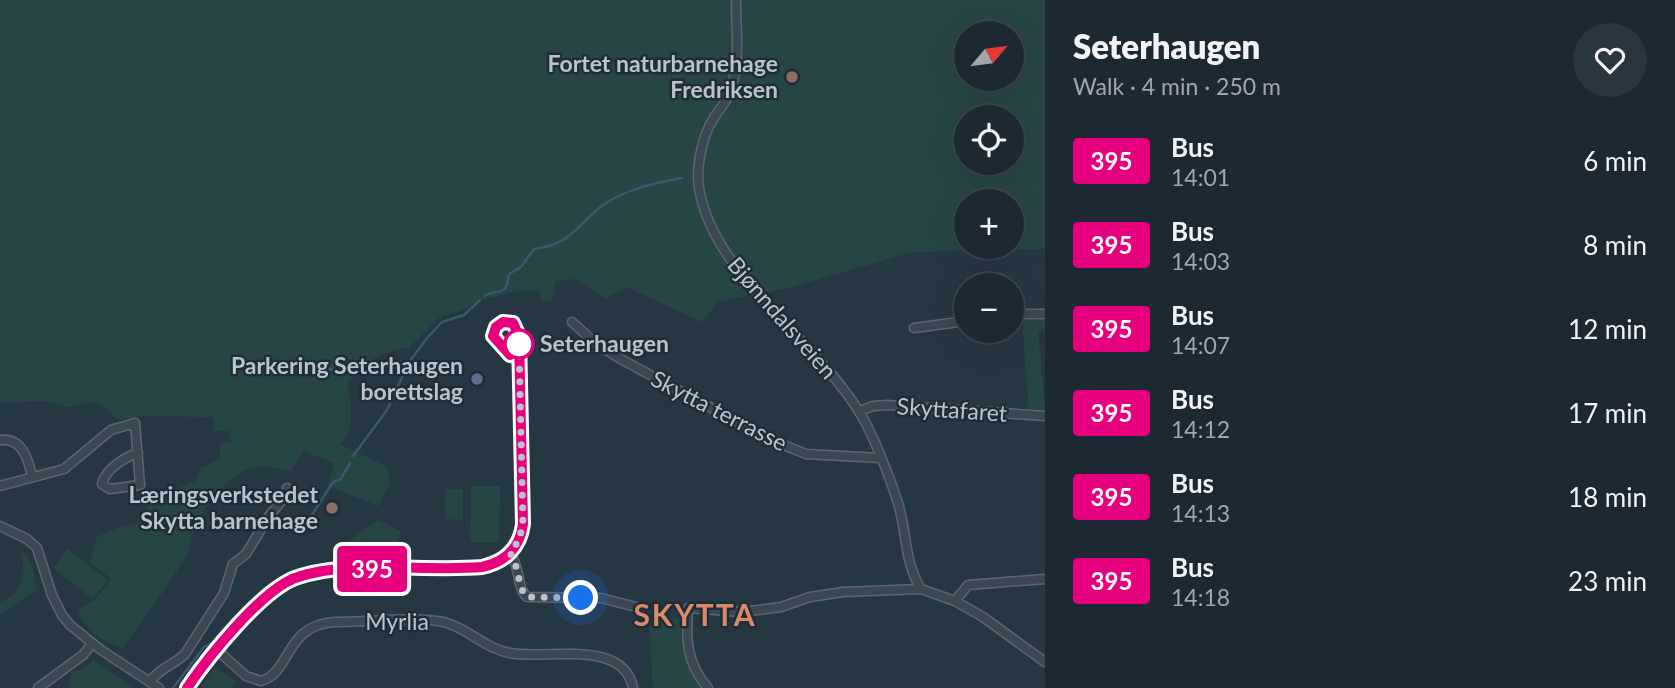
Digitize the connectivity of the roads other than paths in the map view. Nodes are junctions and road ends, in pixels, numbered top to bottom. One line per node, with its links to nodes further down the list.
1 (736, 0): 8 (street, Bjønndalsveien)
2 (1024, 314): 3 (street)
3 (1045, 314)
4 (572, 322): 12 (street, Skytta terrasse)
5 (954, 323): 6 (street)
6 (914, 328)
7 (519, 365): 7 (street); 17 (street)
8 (860, 411): 9 (street, Skyttafaret); 12 (street, Bjønndalsveien)
9 (1045, 416)
10 (0, 440): 13 (street)
11 (138, 453): 11 (street); 13 (street)
12 (880, 458): 19 (street, Bjønndalsveien)
13 (32, 476): 14 (street)
14 (0, 485)
15 (288, 488): 25 (street)
16 (0, 526): 22 (street)
17 (510, 553): 21 (street); 23 (street)
18 (1045, 579): 20 (street)
19 (921, 589): 20 (street); 30 (street)
20 (955, 601): 24 (street)
21 (640, 608)
22 (92, 644): 25 (street); 26 (street)
23 (216, 650): 28 (street); 29 (street, Myrlia)
24 (1045, 662)
25 (150, 682): 27 (street)
26 (38, 688)
27 (159, 688)
28 (187, 688)
29 (633, 688)
30 (708, 688)

